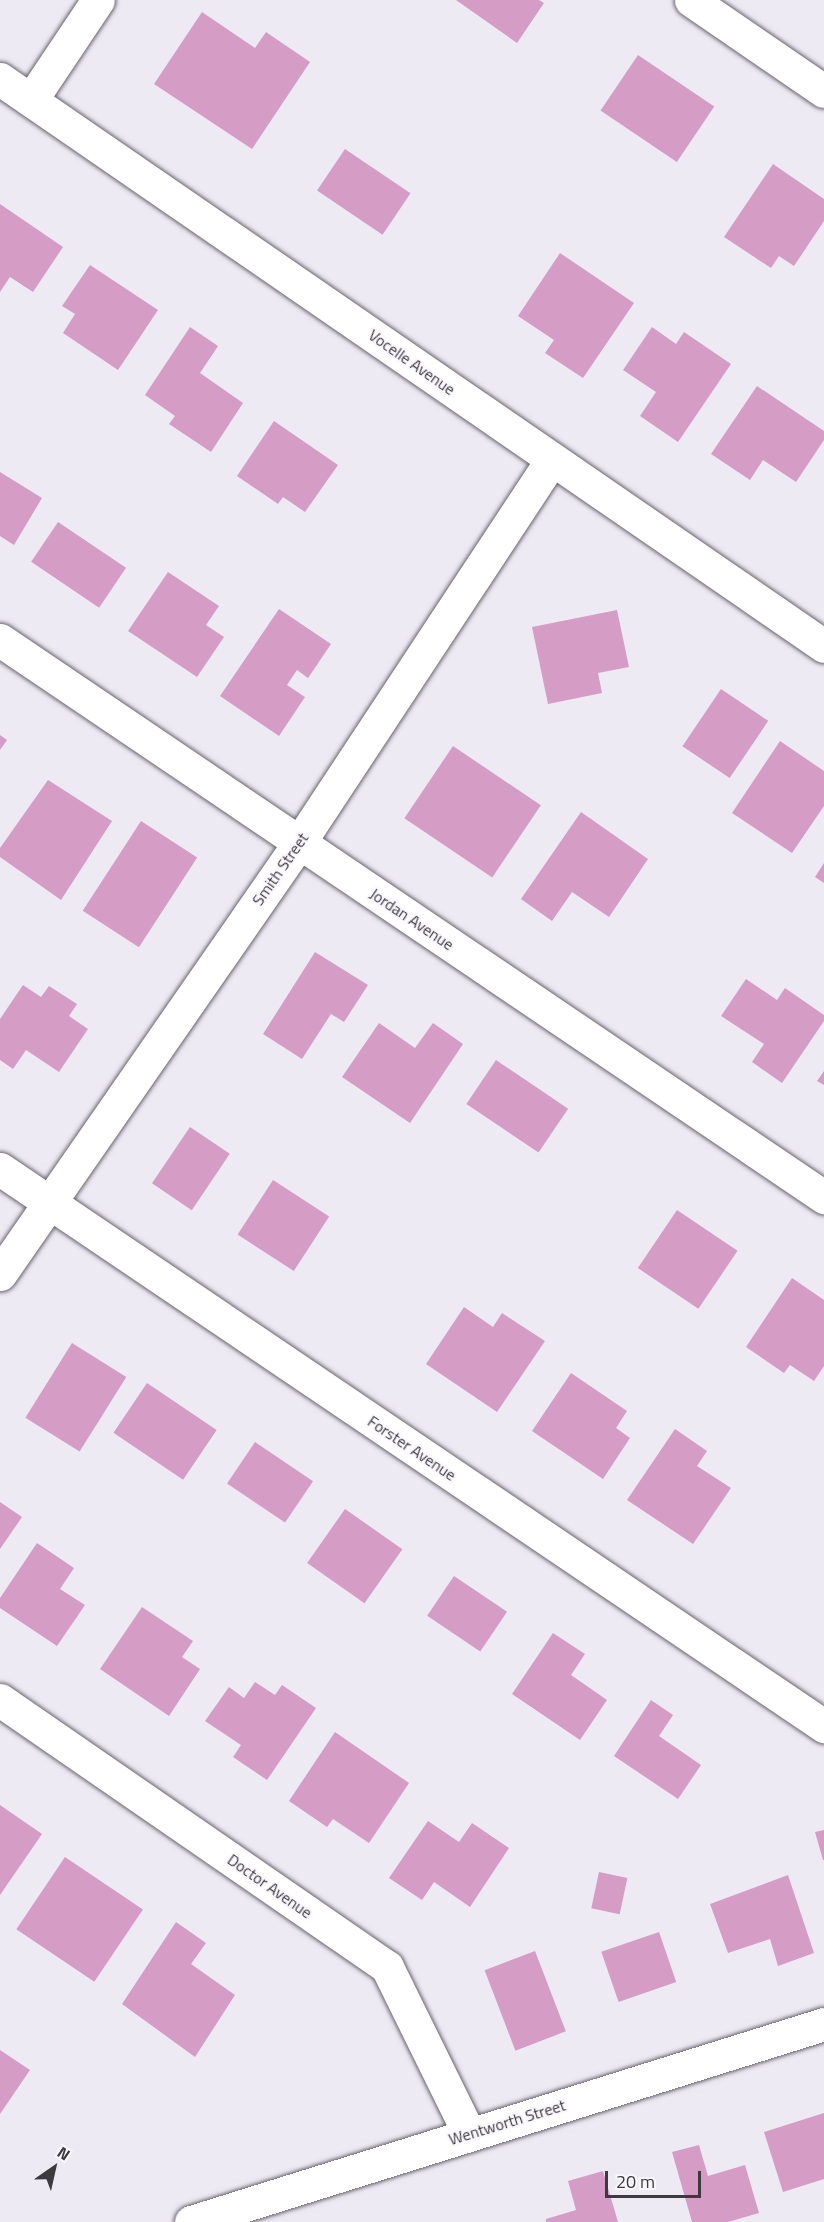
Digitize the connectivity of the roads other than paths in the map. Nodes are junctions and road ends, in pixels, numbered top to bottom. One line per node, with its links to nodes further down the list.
1 (98, 0): 5 (street)
2 (691, 0): 4 (street)
3 (0, 79): 5 (street, Vocelle Avenue)
4 (824, 91)
5 (31, 100): 6 (street, Vocelle Avenue)
6 (552, 459): 8 (street, Vocelle Avenue); 9 (street, Smith Street)
7 (0, 640): 9 (street, Jordan Avenue)
8 (824, 646)
9 (299, 843): 11 (street, Jordan Avenue); 12 (street, Smith Street)
10 (0, 1169): 12 (street, Forster Avenue)
11 (824, 1197)
12 (48, 1202): 13 (street, Smith Street); 15 (street, Forster Avenue)
13 (0, 1274)
14 (0, 1700): 17 (street, Doctor Avenue)
15 (824, 1726)
16 (824, 2024): 17 (street, Wentworth Street)
17 (469, 2134): 18 (street, Wentworth Street)
18 (191, 2222)

